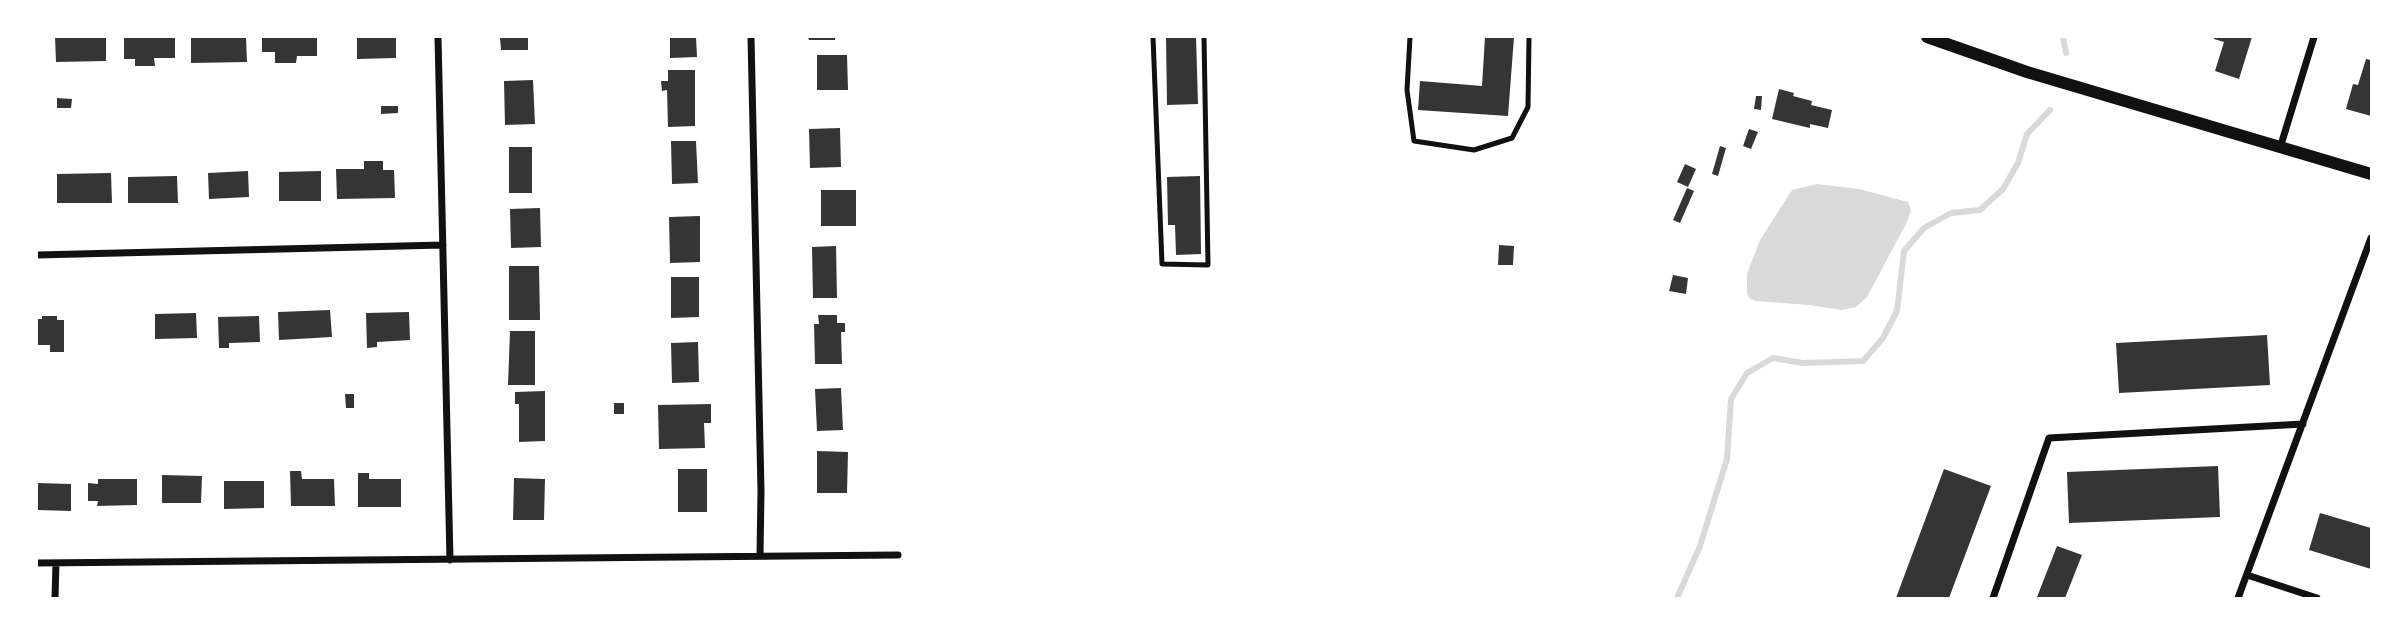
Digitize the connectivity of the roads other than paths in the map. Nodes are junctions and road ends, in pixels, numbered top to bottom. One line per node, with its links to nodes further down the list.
1 (438, 37): 12 (street)
2 (751, 37): 16 (street)
3 (1153, 37): 4 (lane)
4 (1204, 37)
5 (1410, 37): 6 (lane)
6 (1529, 37)
7 (1927, 37): 9 (street)
8 (2314, 37): 9 (street)
9 (2280, 148): 10 (street)
10 (2371, 174)
11 (2371, 238): 14 (street)
12 (443, 245): 13 (street); 17 (street)
13 (37, 255)
14 (2303, 424): 20 (street); 22 (street)
15 (898, 555): 16 (street)
16 (760, 556): 17 (street)
17 (450, 559): 18 (street)
18 (56, 563): 19 (street); 21 (street)
19 (37, 564)
20 (2247, 575): 23 (street); 24 (street)
21 (55, 598)
22 (1993, 598)
23 (2238, 598)
24 (2317, 598)

